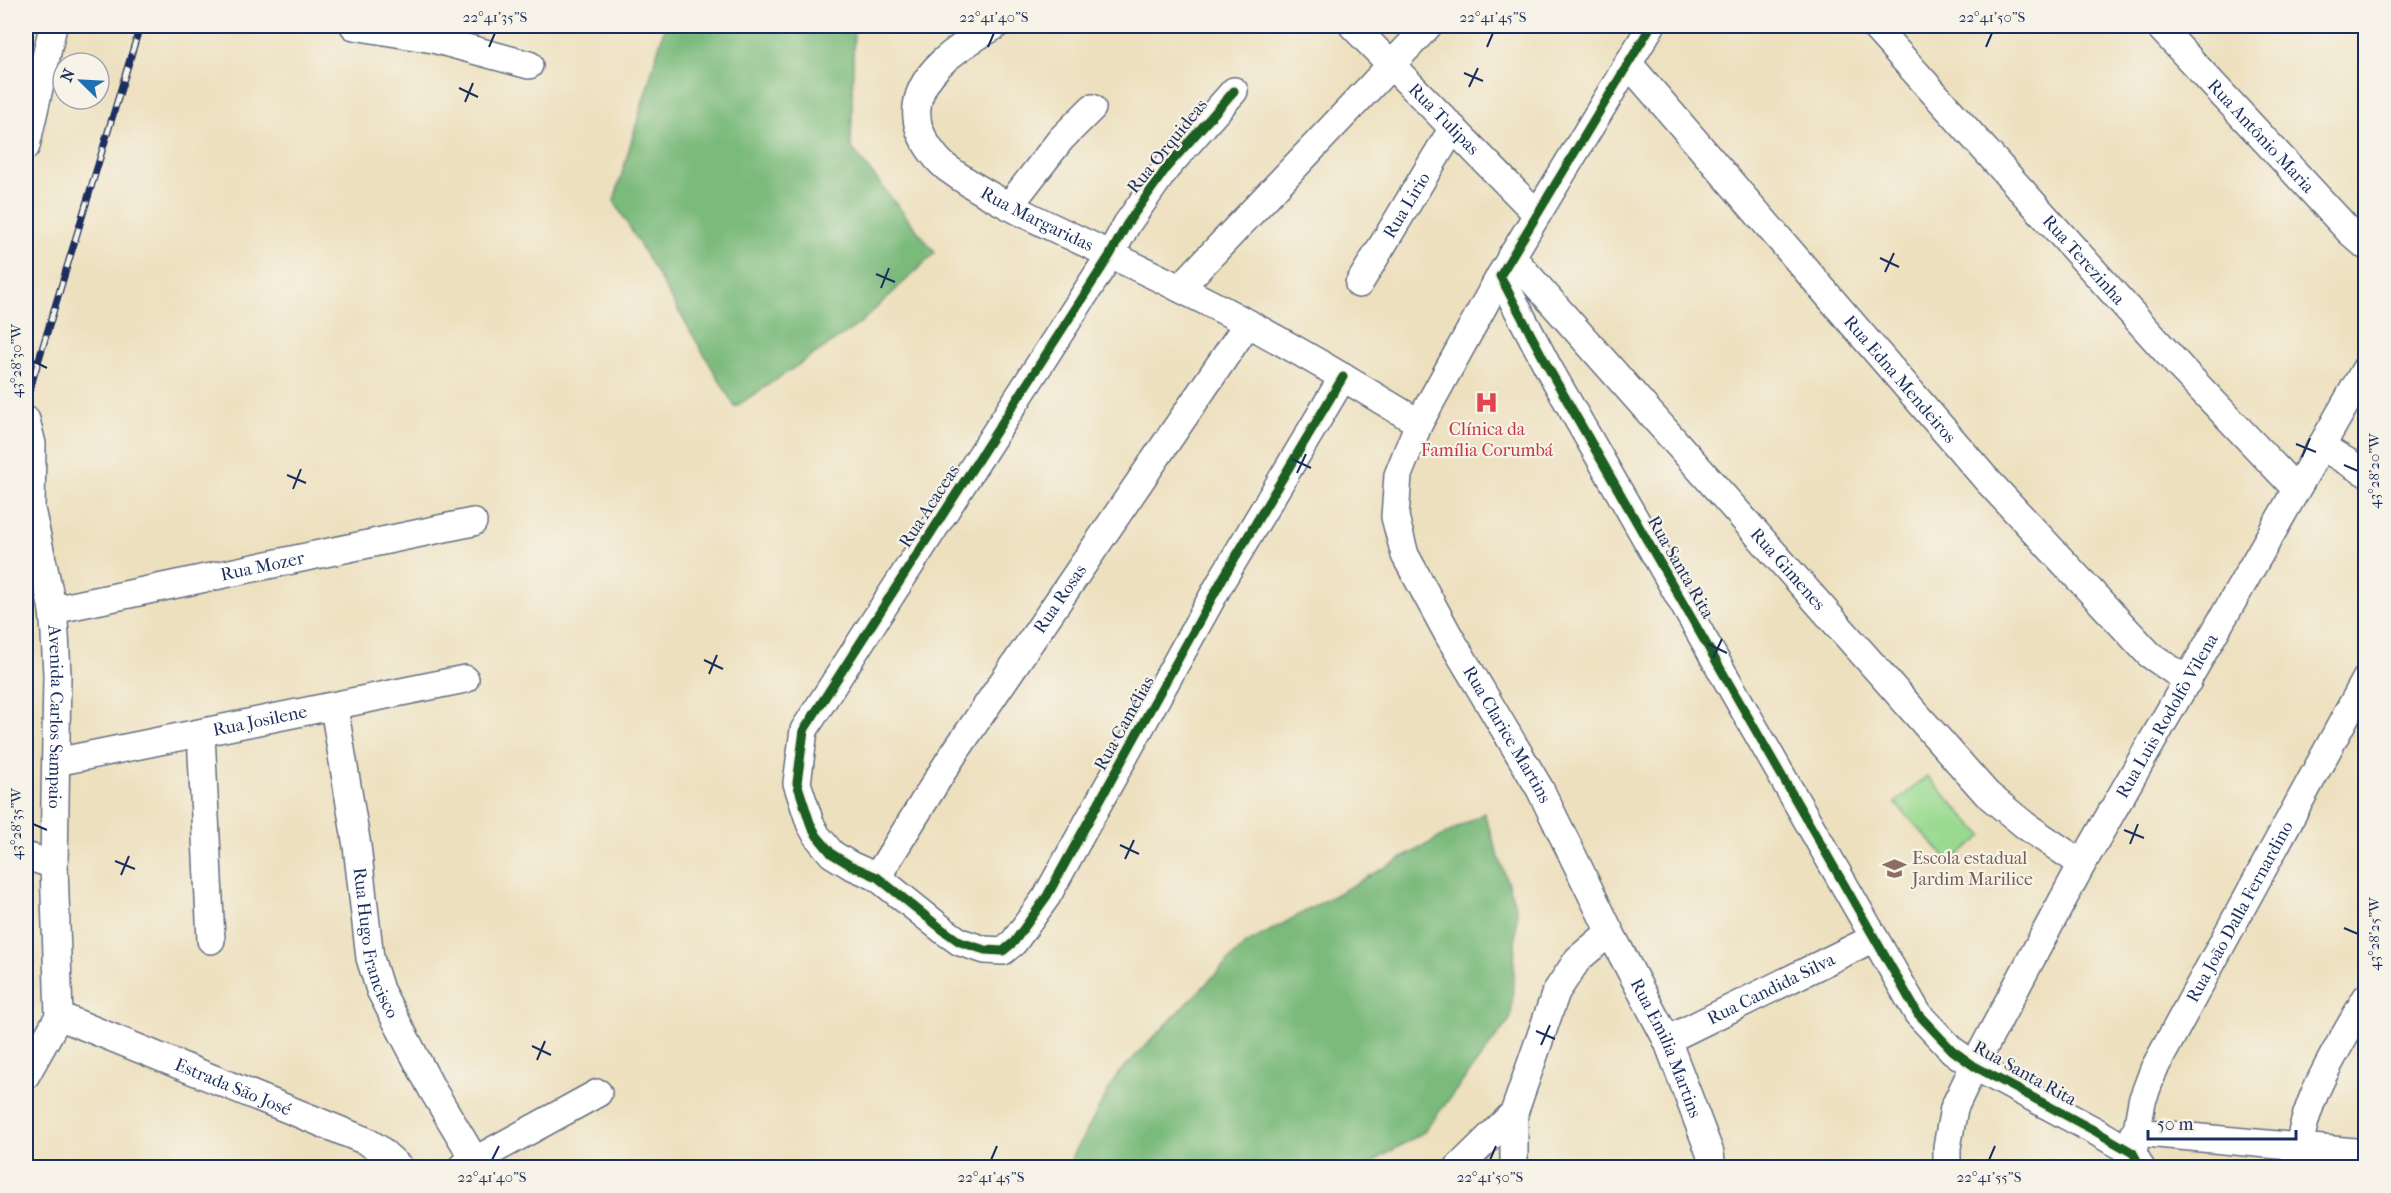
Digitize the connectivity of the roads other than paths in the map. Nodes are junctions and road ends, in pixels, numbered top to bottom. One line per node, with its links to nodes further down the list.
1 (53, 26): 15 (street)
2 (354, 26): 11 (street)
3 (995, 26): 16 (street, Rua Margaridas)
4 (1353, 26): 10 (street, Rua Tulipas)
5 (1428, 26): 10 (street)
6 (1652, 26): 9 (street)
7 (1874, 26): 30 (street, Rua Terezinha)
8 (2159, 26): 18 (street, Rua Antônio Maria)
9 (1628, 63): 17 (street); 35 (street, Rua Edna Mendeiros)
10 (1392, 64): 14 (street, Rua Tulipas); 22 (street)
11 (529, 65)
12 (1234, 91): 19 (street, Rua Orquideas)
13 (1092, 108): 16 (street)
14 (1453, 128): 17 (street, Rua Tulipas); 21 (street, Rua Lirio)
15 (26, 145)
16 (1009, 206): 19 (street, Rua Margaridas)
17 (1536, 213): 20 (street)
18 (2366, 246)
19 (1110, 255): 22 (street, Rua Margaridas); 42 (street, Rua Acaceas)
20 (1505, 266): 27 (street, Rua Clarice Martins); 40 (street, Rua Gimenes); 44 (street, Rua Santa Rita)
21 (1359, 284)
22 (1180, 288): 23 (street, Rua Margaridas)
23 (1248, 323): 25 (street, Rua Margaridas); 42 (street, Rua Rosas)
24 (2366, 368): 28 (street, Rua Luis Rodolfo Vilena)
25 (1343, 377): 27 (street, Rua Margaridas); 42 (street, Rua Camélias)
26 (26, 420): 32 (street, Avenida Carlos Sampaio)
27 (1419, 423): 43 (street, Rua Clarice Martins)
28 (2321, 446): 29 (street); 30 (street, Rua Luis Rodolfo Vilena)
29 (2366, 473)
30 (2296, 489): 35 (street, Rua Luis Rodolfo Vilena)
31 (473, 522): 32 (street, Rua Mozer)
32 (53, 610): 38 (street, Avenida Carlos Sampaio)
33 (465, 679): 36 (street, Rua Josilene)
34 (2366, 679): 53 (street, Rua João Dalla Fernardino)
35 (2188, 681): 40 (street, Rua Luis Rodolfo Vilena)
36 (334, 707): 37 (street, Rua Josilene); 56 (street, Rua Hugo Francisco)
37 (201, 734): 38 (street, Rua Josilene); 45 (street)
38 (56, 762): 41 (street, Avenida Carlos Sampaio)
39 (26, 856): 41 (street)
40 (2082, 864): 49 (street, Rua Luis Rodolfo Vilena)
41 (54, 865): 47 (street, Avenida Carlos Sampaio)
42 (878, 877)
43 (1610, 932): 48 (street, Rua Emilia Martins); 52 (street)
44 (1874, 938): 48 (street, Rua Candida Silva); 49 (street, Rua Santa Rita)
45 (211, 940)
46 (2366, 998): 55 (street)
47 (58, 1016): 50 (street); 57 (street, Estrada São José)
48 (1667, 1040): 60 (street, Rua Emilia Martins)
49 (1974, 1066): 53 (street, Rua Santa Rita); 61 (street, Rua Luis Rodolfo Vilena)
50 (26, 1075)
51 (598, 1093): 56 (street)
52 (1514, 1113): 58 (street); 59 (street)
53 (2136, 1151): 55 (street)
54 (2366, 1153): 55 (street)
55 (2298, 1157)
56 (468, 1163)
57 (400, 1167)
58 (1458, 1167)
59 (1514, 1167)
60 (1712, 1167)
61 (1947, 1167)

